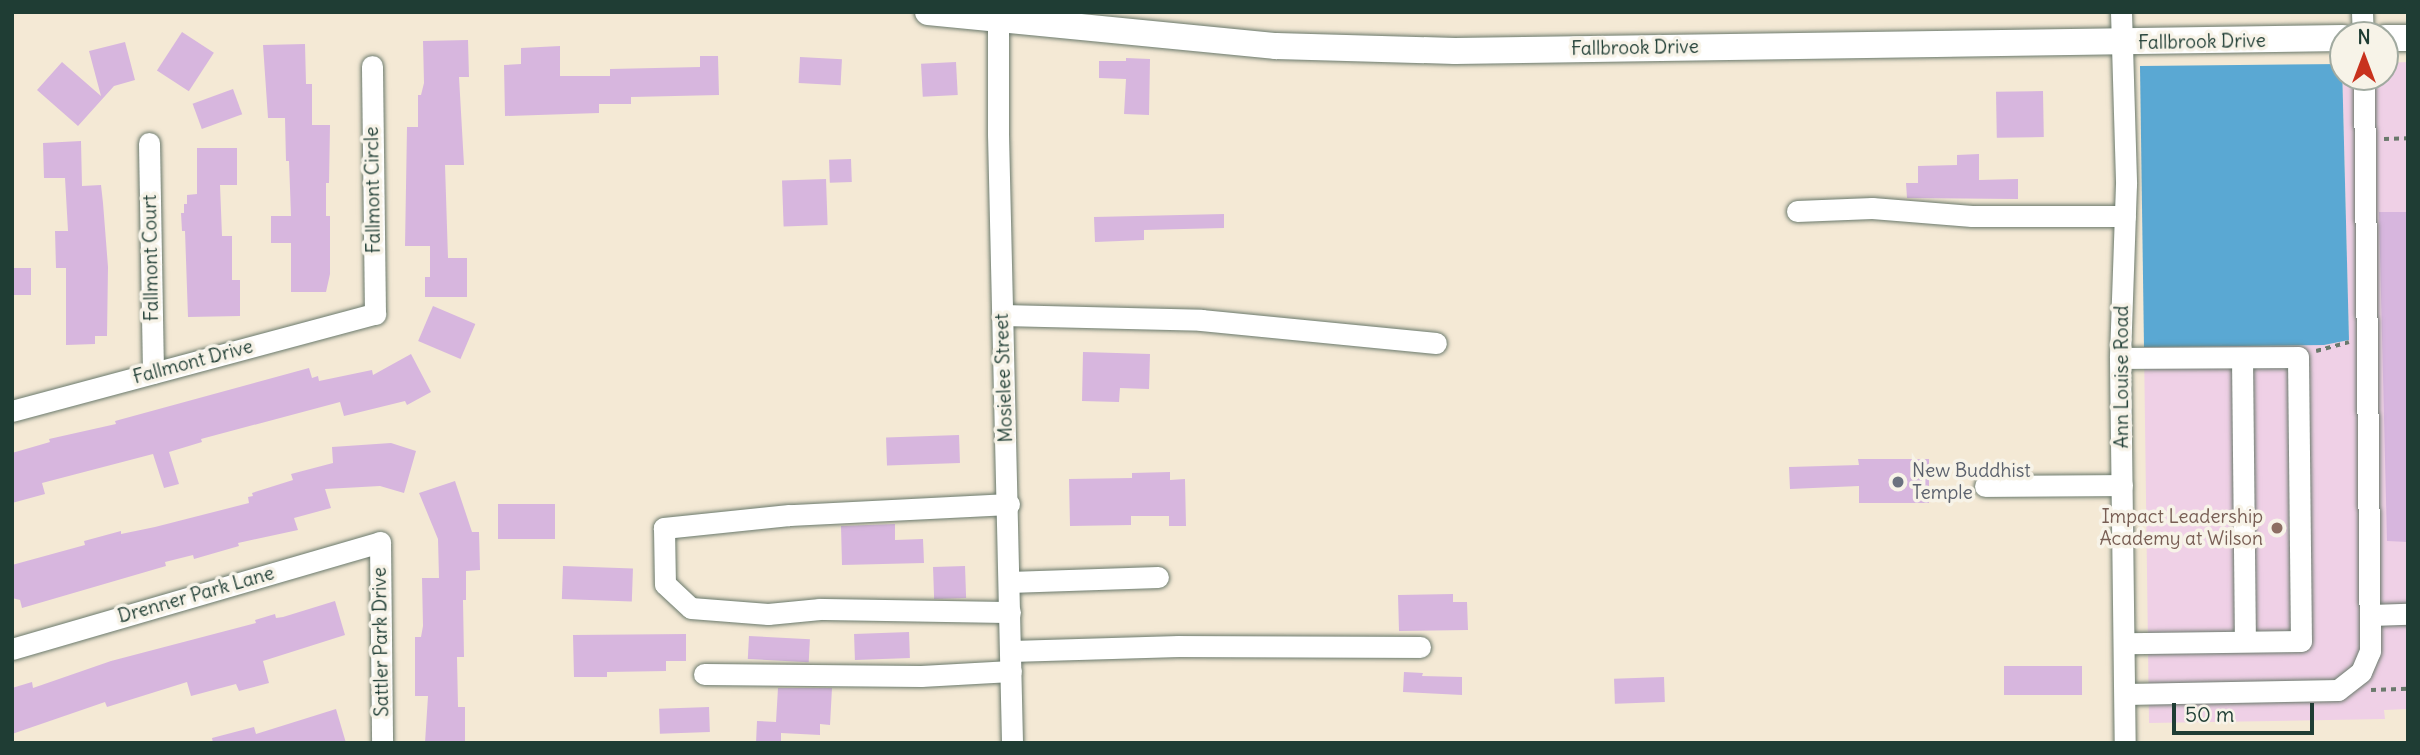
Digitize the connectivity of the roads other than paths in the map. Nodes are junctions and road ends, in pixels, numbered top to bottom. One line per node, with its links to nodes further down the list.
1 (928, 12): 3 (main road, Fallbrook Drive)
2 (2122, 12): 5 (street, Ann Louise Road)
3 (998, 15): 5 (main road, Fallbrook Drive); 12 (street, Mosielee Street)
4 (2329, 38): 5 (main road, Fallbrook Drive)
5 (2121, 44): 10 (street, Ann Louise Road)
6 (372, 66): 11 (street, Fallmont Circle)
7 (2364, 91): 26 (street)
8 (149, 143): 16 (street, Fallmont Court)
9 (1797, 211): 10 (street)
10 (2125, 216): 14 (street, Ann Louise Road)
11 (374, 314): 16 (street, Fallmont Drive)
12 (1002, 315): 13 (street); 20 (street, Mosielee Street)
13 (1436, 343)
14 (2120, 358): 15 (street); 18 (street, Ann Louise Road)
15 (2242, 358): 27 (street); 27 (street)
16 (153, 373): 17 (street, Fallmont Drive)
17 (12, 411)
18 (2122, 485): 19 (street); 28 (street, Ann Louise Road)
19 (1985, 486)
20 (1009, 504): 23 (street, Mosielee Street); 24 (street)
21 (380, 542): 30 (street, Drenner Park Lane); 34 (street, Sattler Park Drive)
22 (1158, 577): 23 (street)
23 (1009, 582): 24 (street, Mosielee Street)
24 (1010, 612): 31 (street, Mosielee Street)
25 (2408, 614): 26 (street)
26 (2371, 615): 33 (street)
27 (2245, 641): 28 (street)
28 (2126, 643): 33 (street, Ann Louise Road)
29 (1420, 647): 31 (street)
30 (12, 649)
31 (1011, 661): 32 (street); 35 (street, Mosielee Street)
32 (704, 674)
33 (2124, 694): 36 (street, Ann Louise Road)
34 (383, 743)
35 (1012, 743)
36 (2125, 743)

